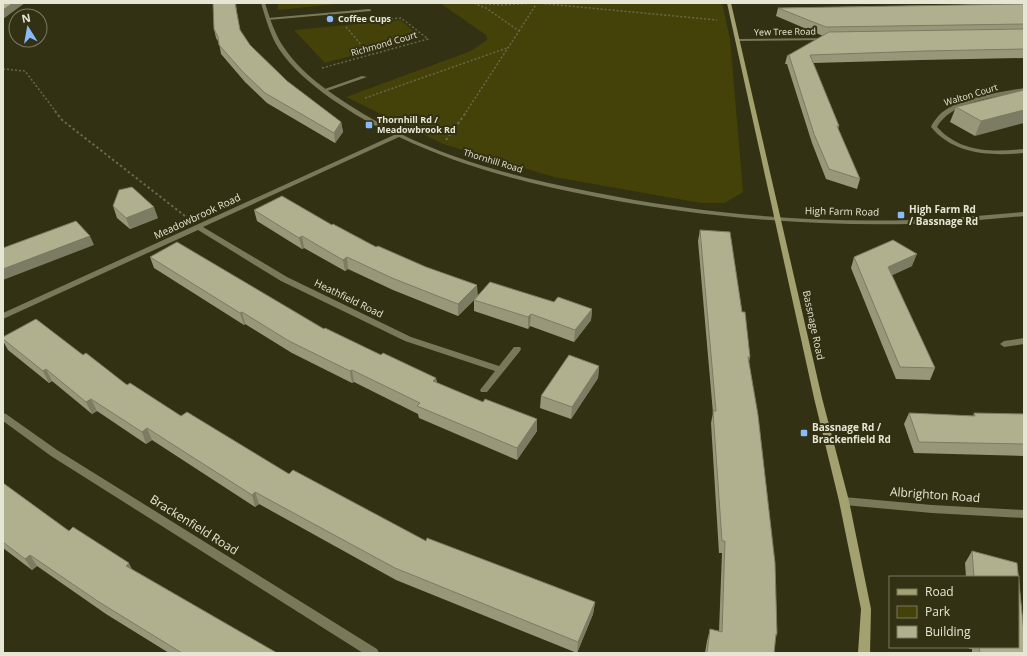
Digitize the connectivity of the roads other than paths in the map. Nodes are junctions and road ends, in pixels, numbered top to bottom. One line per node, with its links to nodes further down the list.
1 (263, 3): 4 (street, Thornhill Road)
2 (729, 3): 6 (street, Bassnage Road)
3 (369, 10): 4 (street)
4 (268, 18): 8 (street, Thornhill Road)
5 (834, 39): 6 (street, Yew Tree Road)
6 (739, 40): 13 (street, Bassnage Road)
7 (364, 77): 8 (street)
8 (325, 90): 10 (street, Thornhill Road)
9 (1024, 90): 11 (street, Walton Court)
10 (399, 135): 13 (street, Thornhill Road); 14 (street, Meadowbrook Road)
11 (1024, 151)
12 (1024, 214): 13 (street, High Farm Road)
13 (779, 219): 22 (street, Bassnage Road)
14 (198, 227): 15 (street, Meadowbrook Road); 19 (street, Heathfield Road)
15 (3, 316)
16 (1024, 341): 17 (street)
17 (1004, 344)
18 (517, 349): 19 (street)
19 (499, 368): 20 (street)
20 (484, 390)
21 (3, 416): 24 (street, Brackenfield Road)
22 (844, 501): 23 (street, Albrighton Road); 25 (street, Bassnage Road)
23 (1024, 514)
24 (373, 653)
25 (864, 653)

